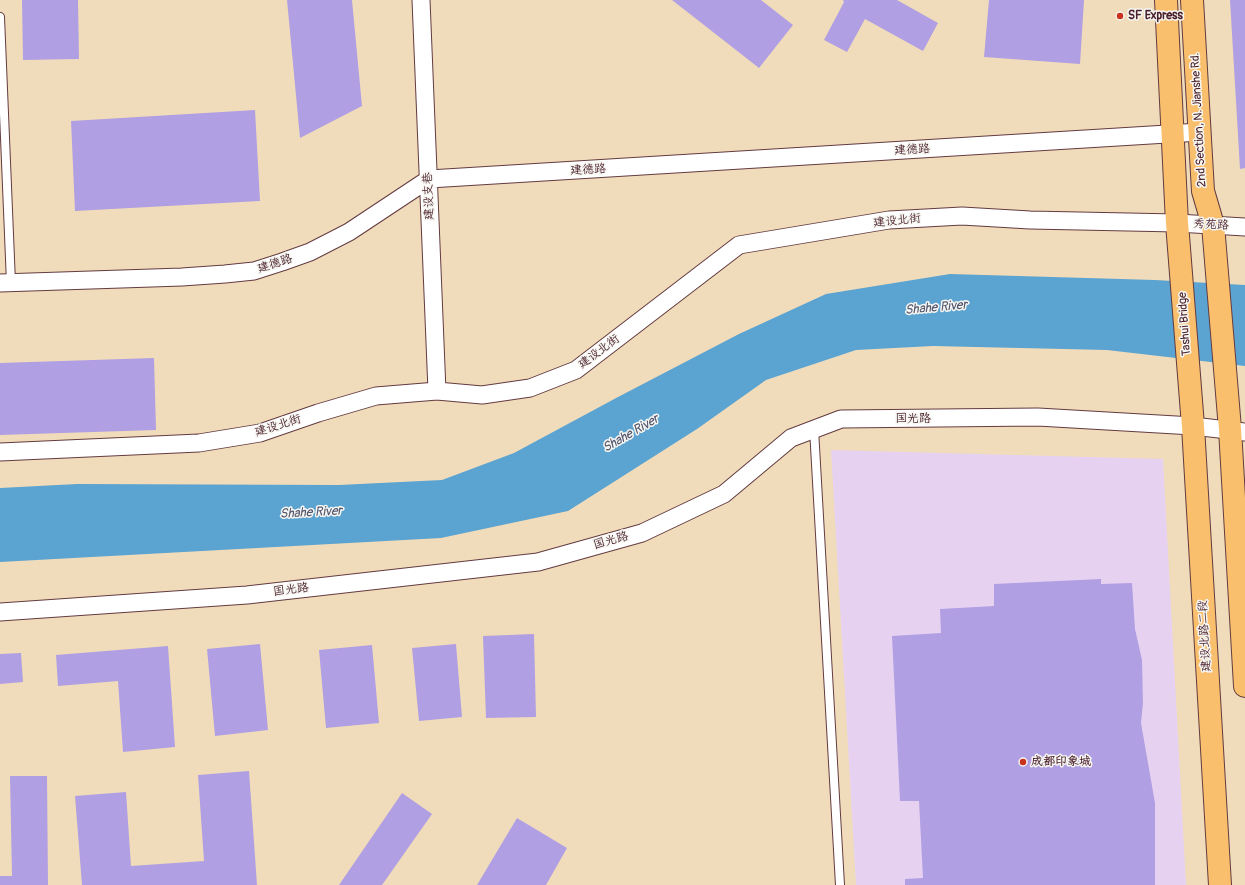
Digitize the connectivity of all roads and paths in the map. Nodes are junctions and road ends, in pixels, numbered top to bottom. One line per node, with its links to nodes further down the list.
1 (421, 0): 7 (street, 建设支巷)
2 (1166, 0): 6 (main road)
3 (1192, 0): 5 (main road, 2nd Section, N. Jianshe Rd.)
4 (0, 17): 11 (lane)
5 (1200, 132): 6 (street, 建德路); 9 (main road, 2nd Section, N. Jianshe Rd.)
6 (1172, 135): 7 (street, 建德路); 8 (main road)
7 (429, 179): 11 (street, 建德路); 13 (street, 建设支巷)
8 (1176, 223): 9 (street, 秀苑路); 12 (main road, Tashui Bridge); 13 (street, 建设北街)
9 (1213, 225): 10 (street, 秀苑路); 16 (main road, 2nd Section, N. Jianshe Rd.)
10 (1245, 227)
11 (6, 283)
12 (1190, 387): 14 (main road, 建设北路二段)
13 (437, 391): 17 (street, 建设北街)
14 (1193, 426): 15 (street, 国光路); 16 (street, 国光路); 21 (main road, 建设北路二段)
15 (814, 429): 18 (street, 国光路); 20 (lane)
16 (1237, 430): 19 (main road)
17 (0, 452)
18 (0, 612)
19 (1245, 686)
20 (840, 885)
21 (1220, 885)

